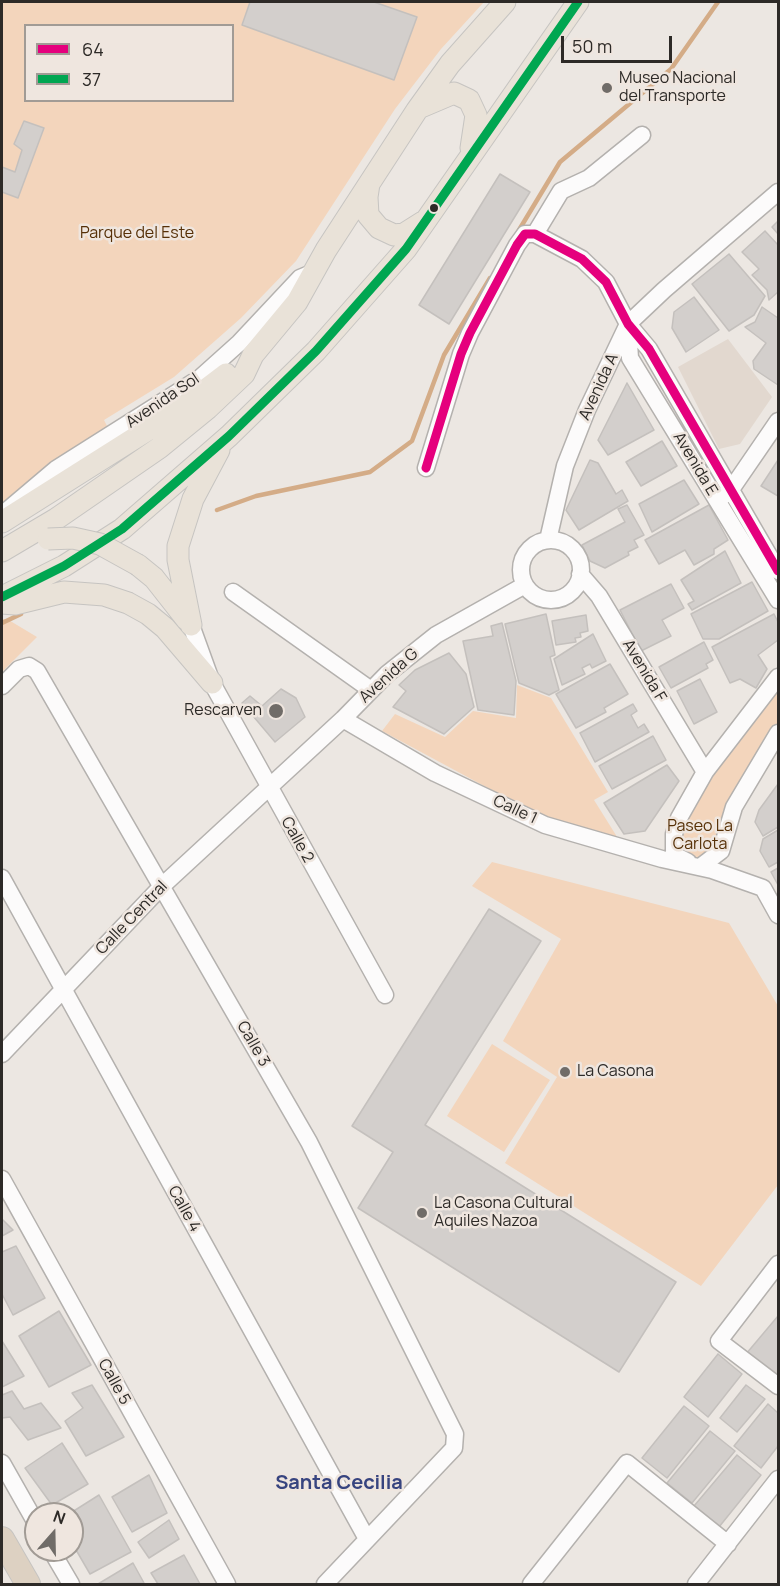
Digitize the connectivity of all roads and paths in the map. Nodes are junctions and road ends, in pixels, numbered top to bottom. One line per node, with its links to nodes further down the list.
1 (505, 2): 3 (main road, Avenida Sol)
2 (578, 2): 5 (main road)
3 (417, 110): 5 (main road); 6 (main road, Avenida Sol)
4 (642, 135): 9 (street)
5 (470, 155): 8 (main road)
6 (369, 183): 8 (main road); 10 (main road, Avenida Sol)
7 (778, 192): 11 (street, Avenida A)
8 (424, 222): 14 (main road)
9 (535, 234): 11 (street, Avenida E); 15 (street)
10 (312, 272): 12 (main road, Avenida Sol); 17 (street, Avenida Sol)
11 (628, 324): 16 (street, Avenida E); 19 (street, Avenida A)
12 (253, 355): 18 (main road, Avenida Sol); 20 (main road, Avenida Sol)
13 (778, 421): 16 (street)
14 (229, 436): 25 (main road); 28 (main road)
15 (426, 468)
16 (723, 495): 21 (street, Avenida E); 26 (street, Avenida E)
17 (2, 516)
18 (2, 522)
19 (549, 540): 22 (street); 23 (street)
20 (6, 549): 28 (main road, bridge)
21 (778, 571)
22 (580, 574): 23 (street); 35 (street, Avenida F)
23 (525, 585): 32 (street, Avenida G)
24 (233, 592): 32 (street)
25 (2, 597)
26 (778, 600)
27 (2, 603): 30 (main road)
28 (191, 625): 30 (street)
29 (778, 678): 35 (street)
30 (212, 683): 36 (street, Calle 2)
31 (2, 686): 39 (street, Calle 3)
32 (371, 690): 33 (street, Avenida G)
33 (343, 719): 36 (street, Avenida G); 37 (street, Calle 1)
34 (778, 733): 37 (street)
35 (705, 772): 37 (street)
36 (267, 787): 39 (street, Calle Central); 42 (street, Calle 2)
37 (700, 867): 40 (street)
38 (2, 878): 41 (street, Calle 4)
39 (162, 886): 41 (street, Calle Central); 51 (street, Calle 3)
40 (778, 915)
41 (63, 990): 43 (street, Calle Central); 51 (street, Calle 4)
42 (385, 995)
43 (2, 1054)
44 (2, 1179): 56 (street, Calle 5)
45 (778, 1264): 46 (street)
46 (778, 1386)
47 (2, 1463): 49 (street)
48 (777, 1484): 52 (street)
49 (24, 1502)
50 (2, 1539): 54 (highway)
51 (367, 1539): 57 (street)
52 (728, 1544): 58 (street); 59 (street)
53 (58, 1562): 55 (street)
54 (28, 1584)
55 (71, 1584)
56 (227, 1584)
57 (325, 1584)
58 (531, 1584)
59 (696, 1584)

